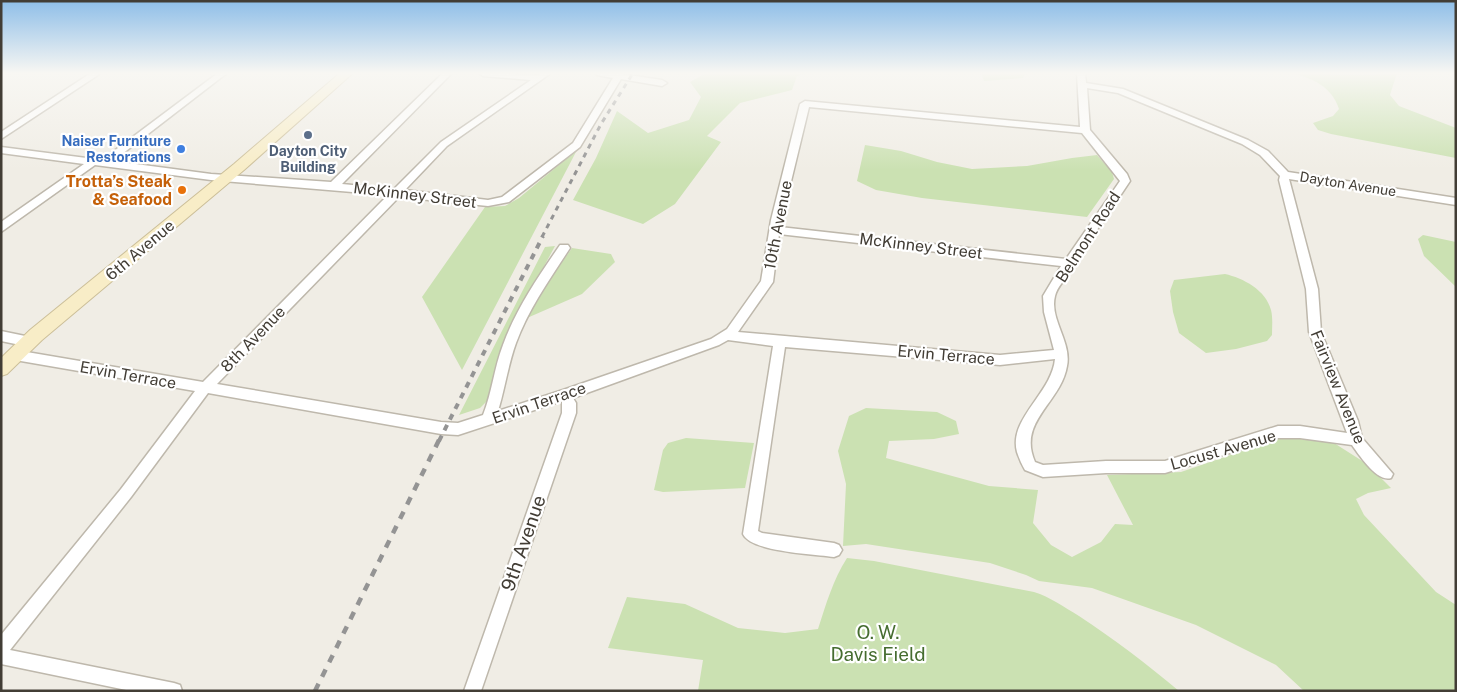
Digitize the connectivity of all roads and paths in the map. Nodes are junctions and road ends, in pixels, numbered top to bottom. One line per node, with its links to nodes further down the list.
1 (48, 105): 12 (street)
2 (180, 105): 15 (street)
3 (310, 105): 17 (main road, 6th Avenue)
4 (415, 105): 18 (street)
5 (500, 105): 19 (street, 8th Avenue)
6 (601, 105): 19 (street, McKinney Street)
7 (805, 105): 22 (street, 10th Avenue)
8 (819, 105): 11 (street, 10th Avenue)
9 (1084, 105): 11 (street)
10 (1155, 105): 16 (street, Dayton Avenue)
11 (1085, 130): 24 (street, Belmont Road)
12 (1, 136)
13 (1, 150): 14 (street, McKinney Street)
14 (92, 162): 15 (street, McKinney Street); 21 (street)
15 (103, 164): 17 (street, McKinney Street)
16 (1285, 175): 20 (street, Dayton Avenue); 35 (street, Fairview Avenue)
17 (226, 178): 18 (street, McKinney Street); 28 (main road, 6th Avenue)
18 (334, 186): 19 (street, McKinney Street)
19 (397, 192): 32 (street, 8th Avenue)
20 (1456, 202)
21 (1, 228)
22 (774, 230): 24 (street, McKinney Street); 25 (street, 10th Avenue)
23 (564, 248): 34 (street)
24 (1069, 263): 29 (street, Belmont Road)
25 (727, 335): 27 (street, Ervin Terrace); 33 (street, Ervin Terrace)
26 (1, 336): 28 (street)
27 (780, 341): 29 (street, Ervin Terrace); 38 (street)
28 (30, 342): 30 (main road, 6th Avenue)
29 (1060, 354): 36 (street, Belmont Road)
30 (15, 356): 31 (main road, 6th Avenue); 32 (street, Ervin Terrace)
31 (1, 369)
32 (205, 388): 34 (street, Ervin Terrace); 39 (street, 8th Avenue)
33 (565, 395): 34 (street, Ervin Terrace); 42 (street, 9th Avenue)
34 (488, 420)
35 (1356, 440): 36 (street, Locust Avenue); 37 (street, Fairview Avenue)
36 (1030, 466)
37 (1386, 474)
38 (834, 550)
39 (1, 648)
40 (1, 656): 41 (street)
41 (174, 691)
42 (472, 691)

